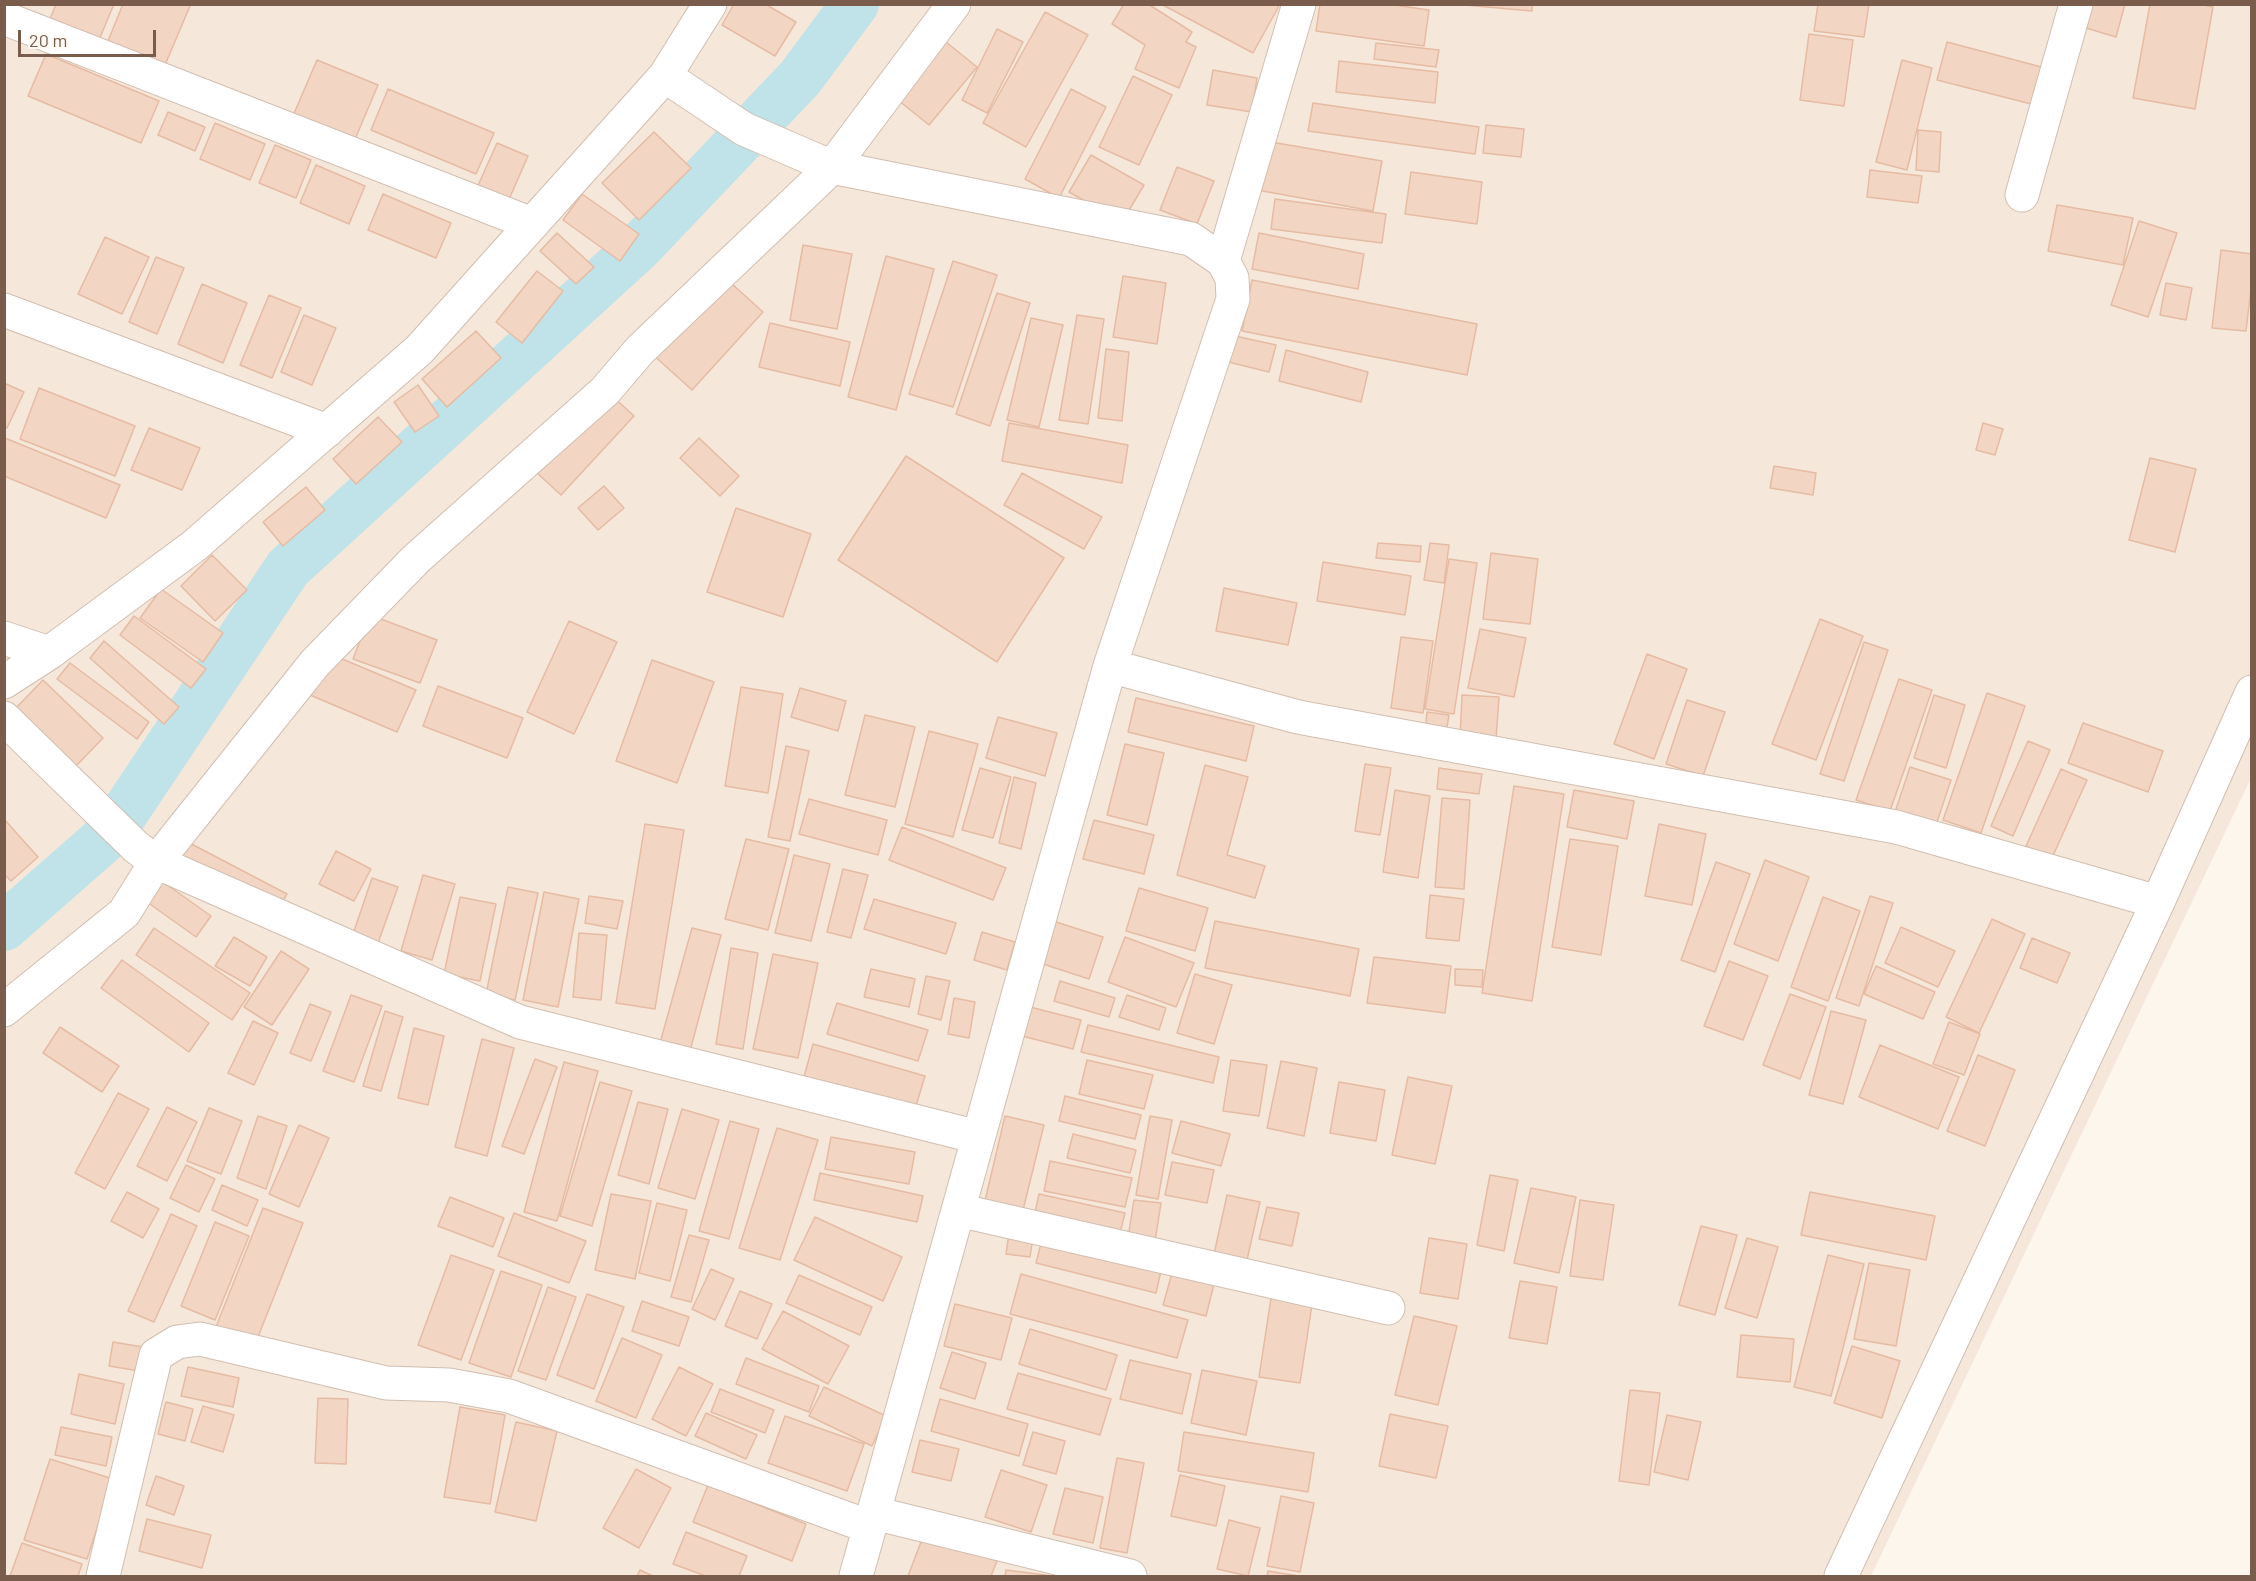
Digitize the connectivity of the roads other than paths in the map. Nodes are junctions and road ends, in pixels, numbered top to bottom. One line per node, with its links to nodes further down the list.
1 (710, 4): 6 (street)
2 (954, 4): 7 (street)
3 (1299, 4): 10 (street)
4 (2076, 4): 8 (street)
5 (4, 18): 9 (street)
6 (665, 76): 7 (street); 9 (street)
7 (832, 167): 10 (street); 19 (street)
8 (2022, 195)
9 (532, 224): 12 (street)
10 (1222, 261): 15 (street)
11 (4, 310): 12 (street)
12 (327, 431): 14 (street)
13 (4, 638): 14 (street)
14 (49, 654): 16 (street)
15 (1110, 666): 20 (street); 22 (street)
16 (4, 682)
17 (2252, 693): 20 (street)
18 (4, 718): 19 (street)
19 (146, 854): 21 (street); 22 (street)
20 (2158, 902): 29 (street)
21 (4, 1010)
22 (978, 1137): 23 (street)
23 (958, 1210): 24 (street); 25 (street)
24 (1388, 1308)
25 (872, 1520): 26 (street); 27 (street); 28 (street)
26 (103, 1576)
27 (856, 1576)
28 (1130, 1576)
29 (1841, 1576)

